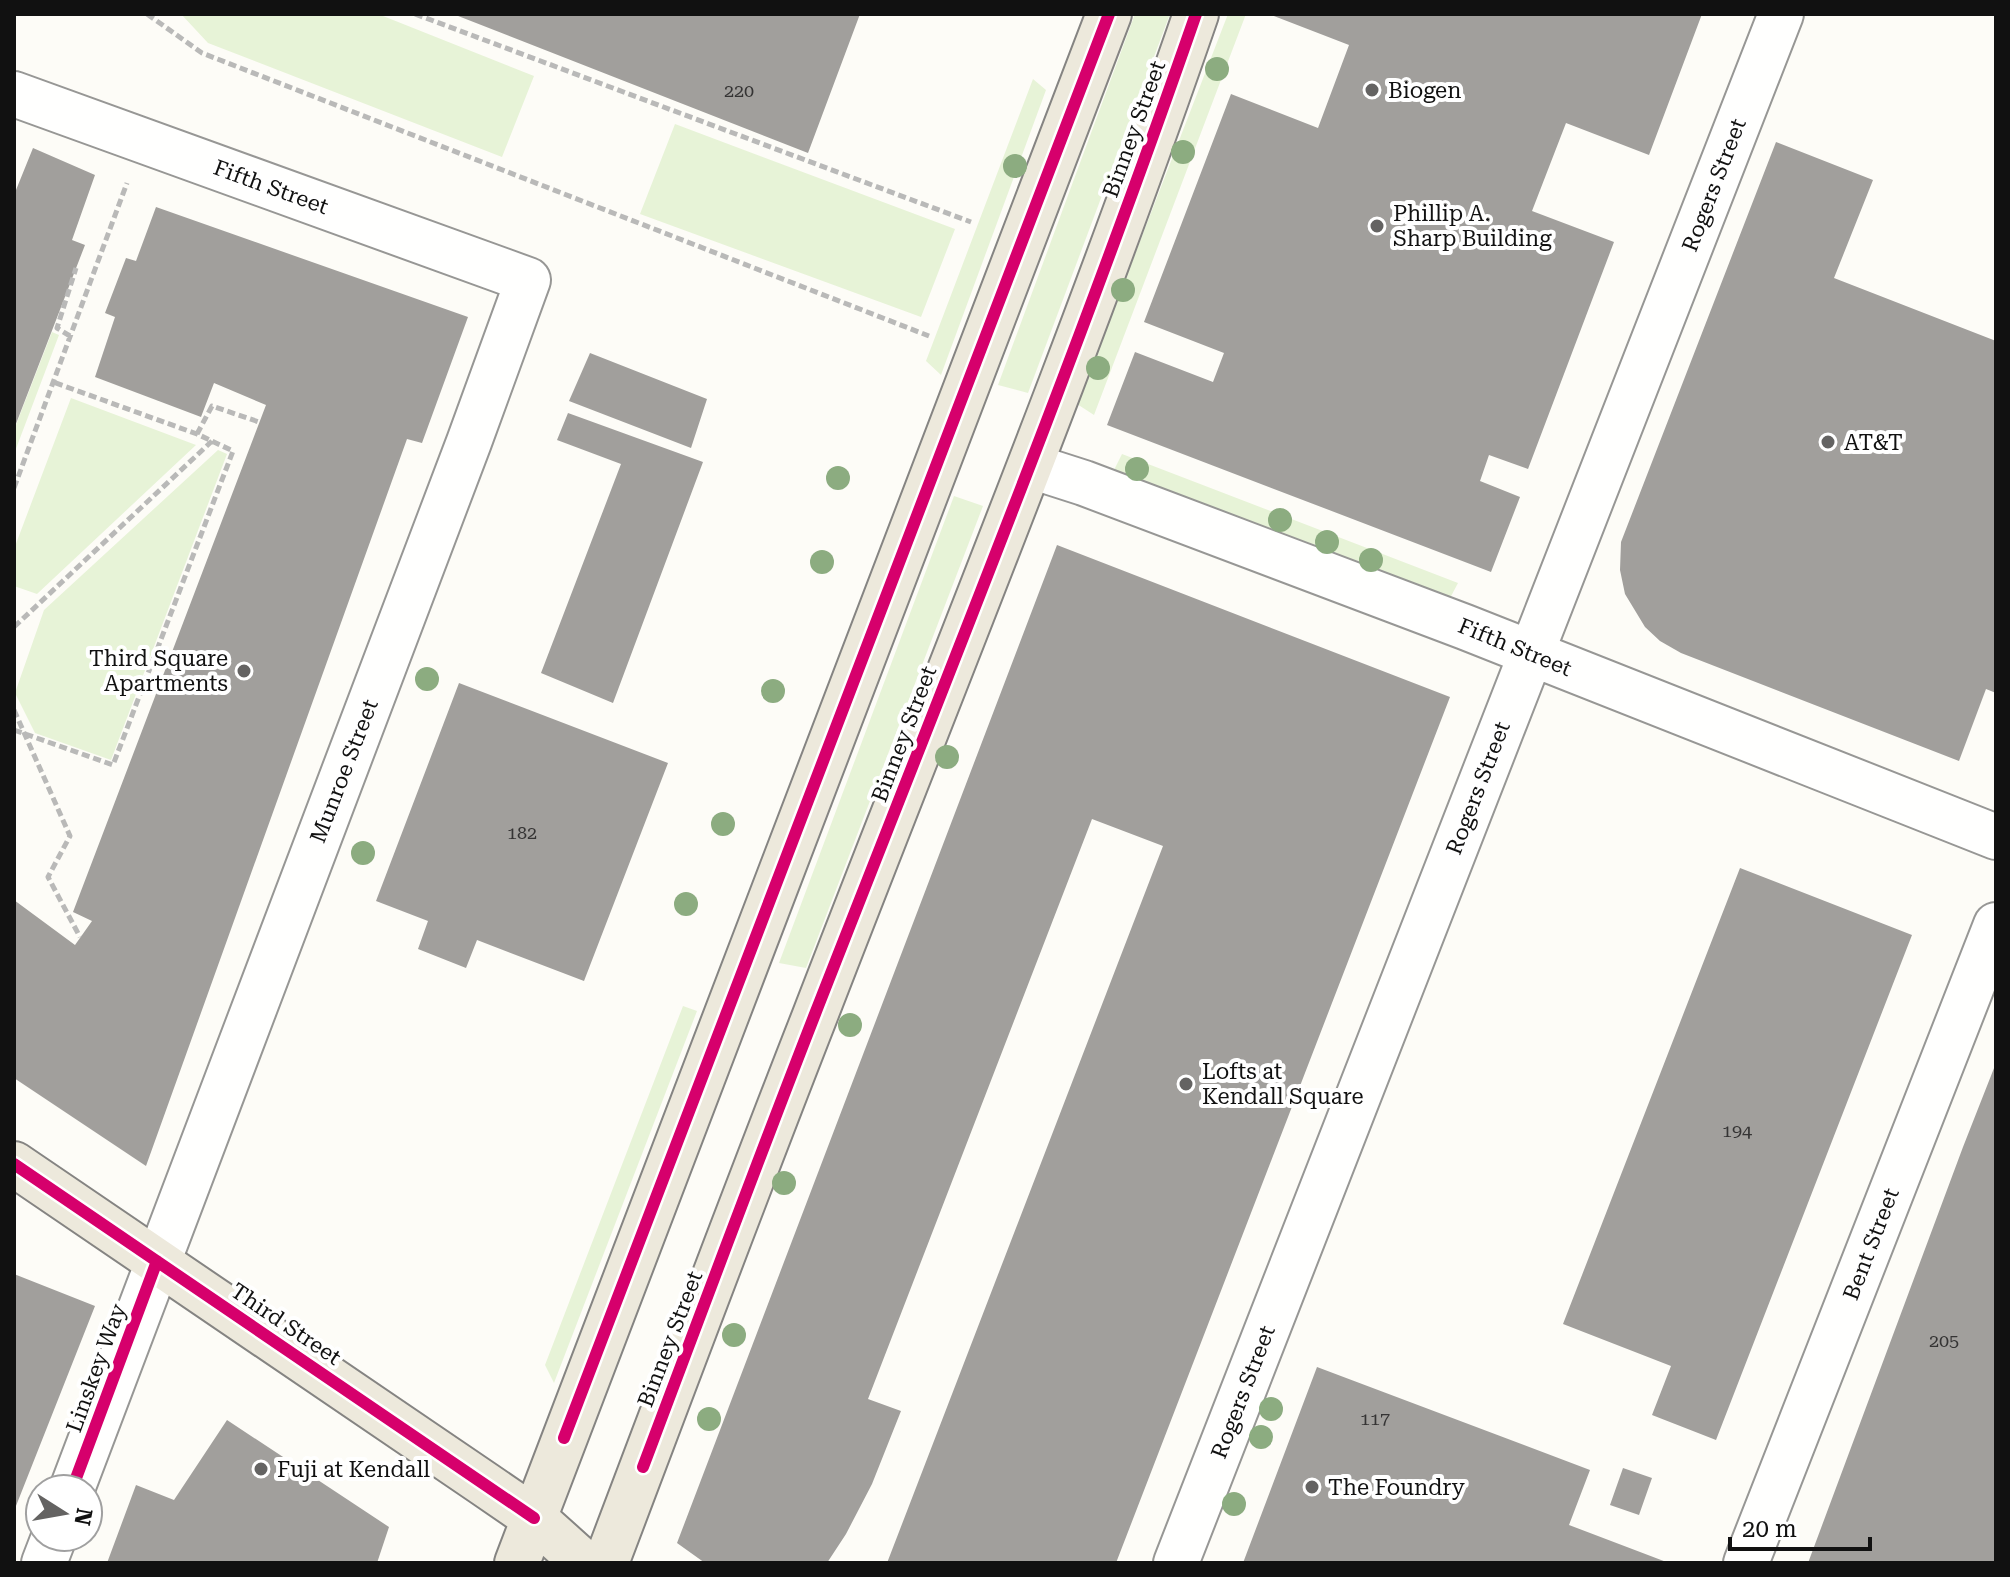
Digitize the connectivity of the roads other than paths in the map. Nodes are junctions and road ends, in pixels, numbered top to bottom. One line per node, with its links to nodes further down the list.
1 (1109, 14): 13 (main road)
2 (1196, 14): 6 (main road, Binney Street)
3 (1781, 14): 7 (street, Rogers Street)
4 (14, 94): 5 (street, Fifth Street)
5 (528, 280): 11 (street, Munroe Street)
6 (1031, 466): 7 (street, Fifth Street); 16 (main road, Binney Street)
7 (1530, 653): 8 (street, Fifth Street); 17 (street, Rogers Street)
8 (1996, 837)
9 (1996, 925): 18 (street, Bent Street)
10 (14, 1164): 11 (main road, Third Street)
11 (157, 1261): 12 (street, Linskey Way); 13 (main road, Third Street)
12 (78, 1473)
13 (534, 1518): 14 (main road); 15 (main road, Third Street)
14 (517, 1563)
15 (584, 1563)
16 (606, 1563)
17 (1176, 1563)
18 (1746, 1563)

